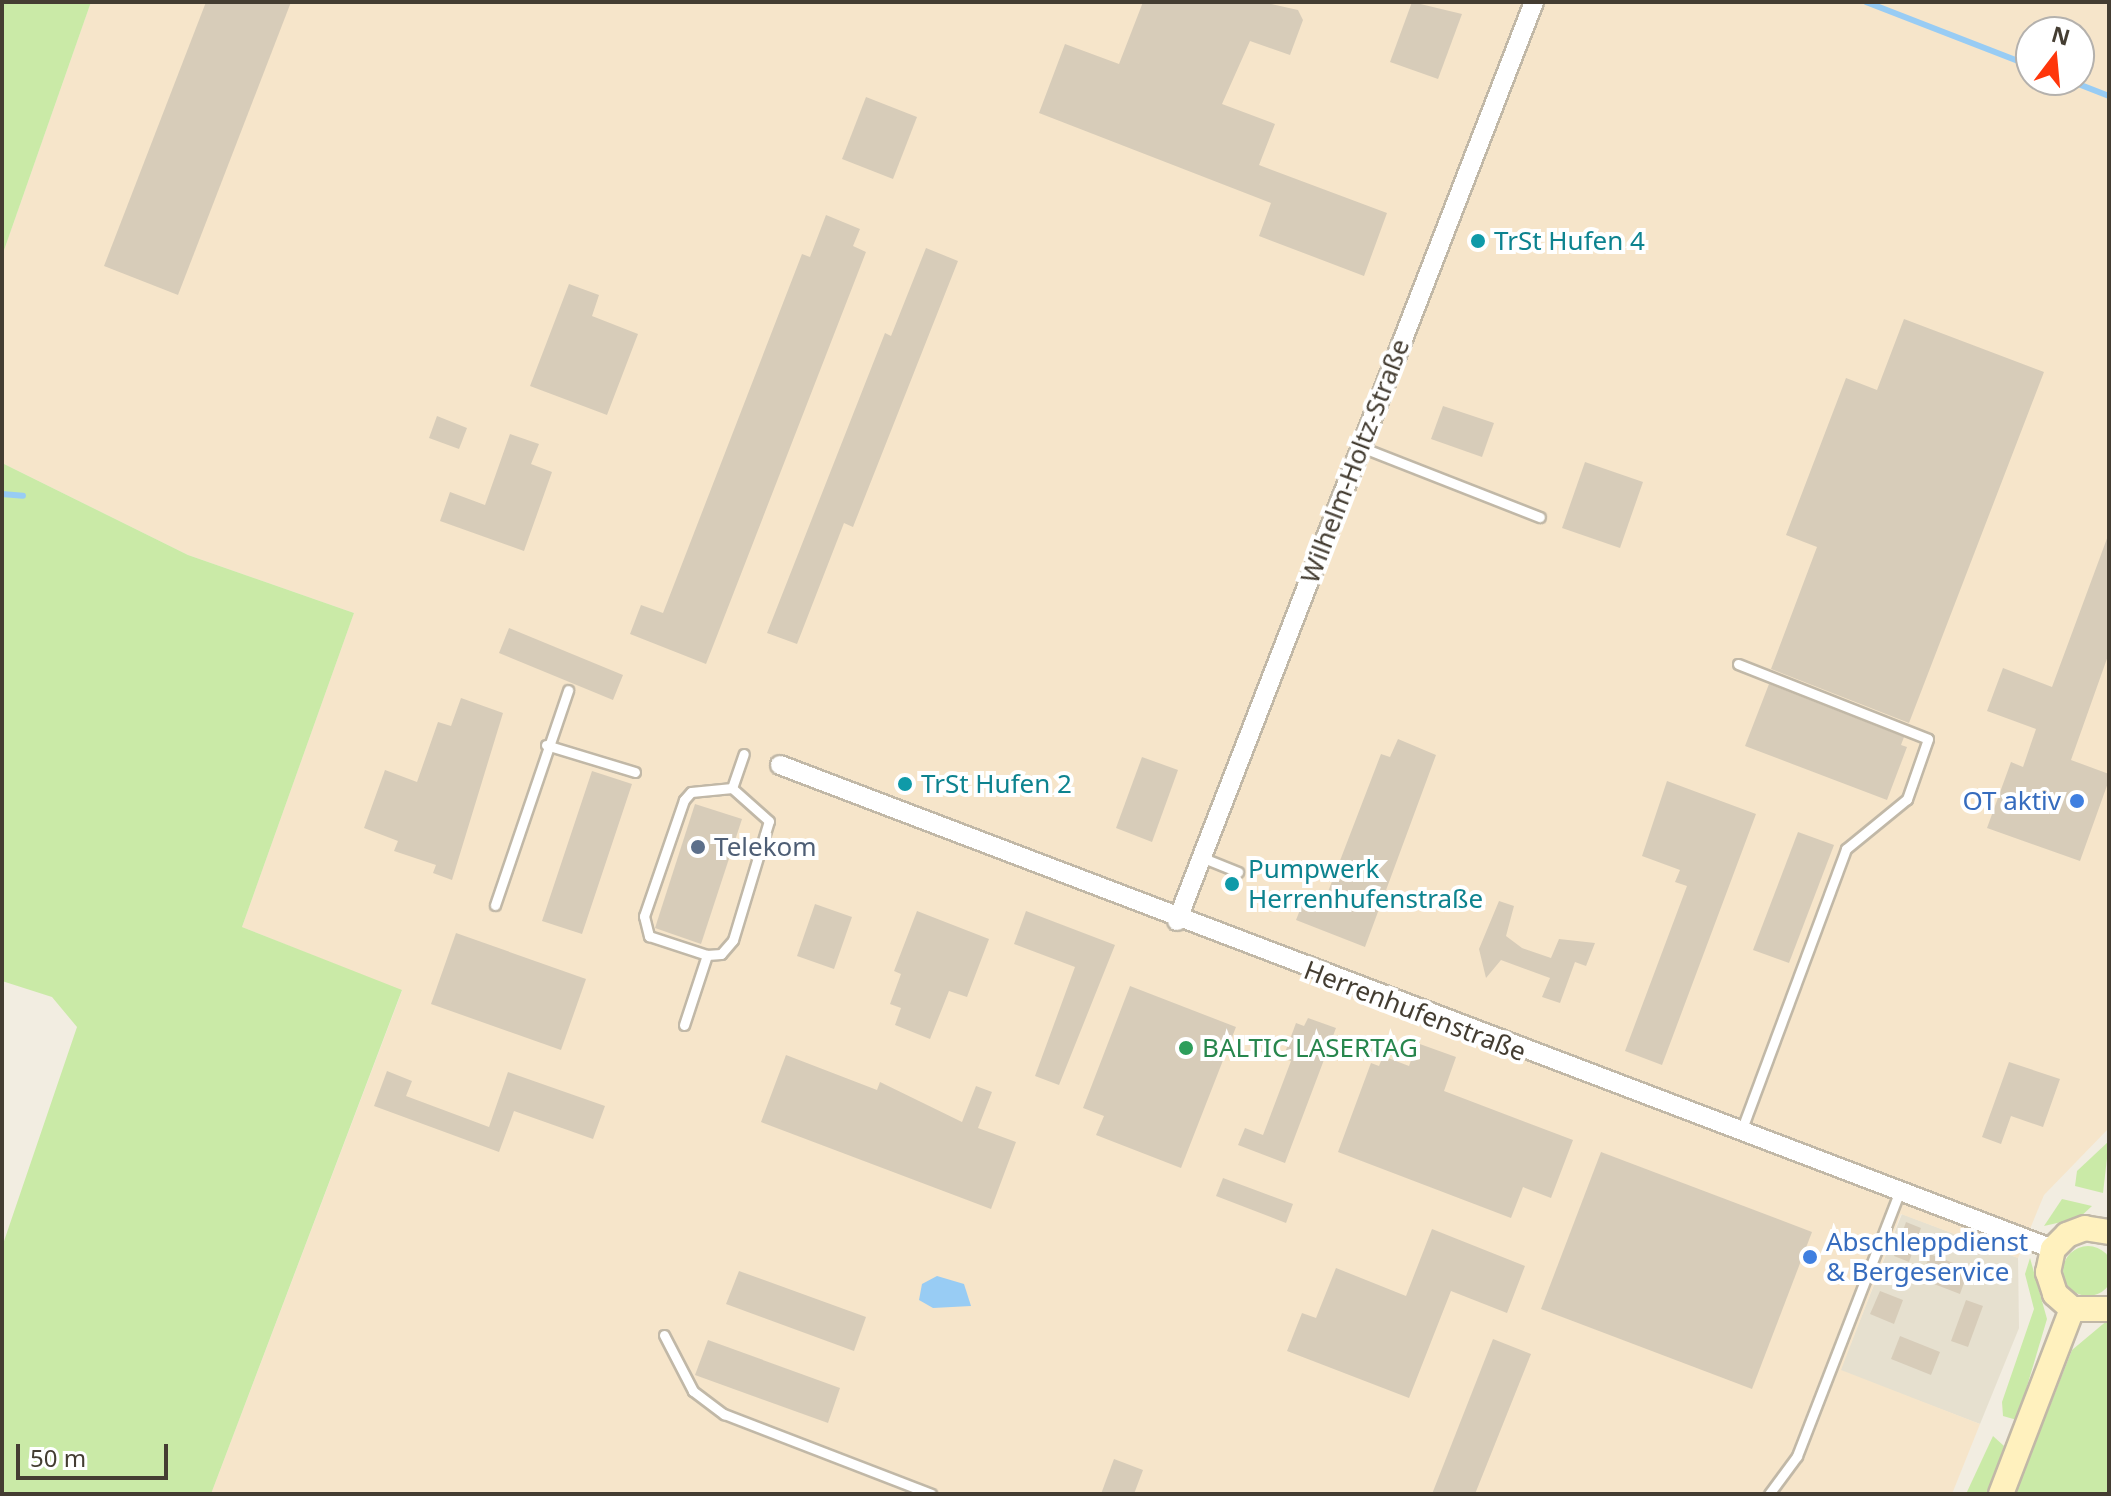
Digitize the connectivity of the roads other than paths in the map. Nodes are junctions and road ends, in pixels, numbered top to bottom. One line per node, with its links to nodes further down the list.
1 (1534, 2): 2 (street, Wilhelm-Holtz-Straße)
2 (1361, 447): 3 (lane); 11 (street, Wilhelm-Holtz-Straße)
3 (1540, 517)
4 (1738, 664): 17 (lane)
5 (568, 690): 6 (lane)
6 (546, 745): 9 (lane); 13 (lane)
7 (744, 754): 10 (lane)
8 (780, 765): 14 (street, Herrenhufenstraße)
9 (635, 772)
10 (732, 788): 15 (lane); 15 (lane)
11 (1201, 857): 12 (lane); 14 (street, Wilhelm-Holtz-Straße)
12 (1238, 872)
13 (495, 905)
14 (1177, 921): 17 (street, Herrenhufenstraße)
15 (707, 955): 16 (lane)
16 (684, 1025)
17 (1740, 1134): 18 (street, Herrenhufenstraße)
18 (1899, 1193): 20 (street, Herrenhufenstraße); 25 (lane)
19 (2108, 1228): 20 (main road)
20 (2053, 1249): 21 (main road)
21 (2072, 1309): 22 (main road); 26 (main road)
22 (2109, 1309)
23 (664, 1335): 24 (lane)
24 (931, 1494)
25 (1769, 1494)
26 (2001, 1494)

